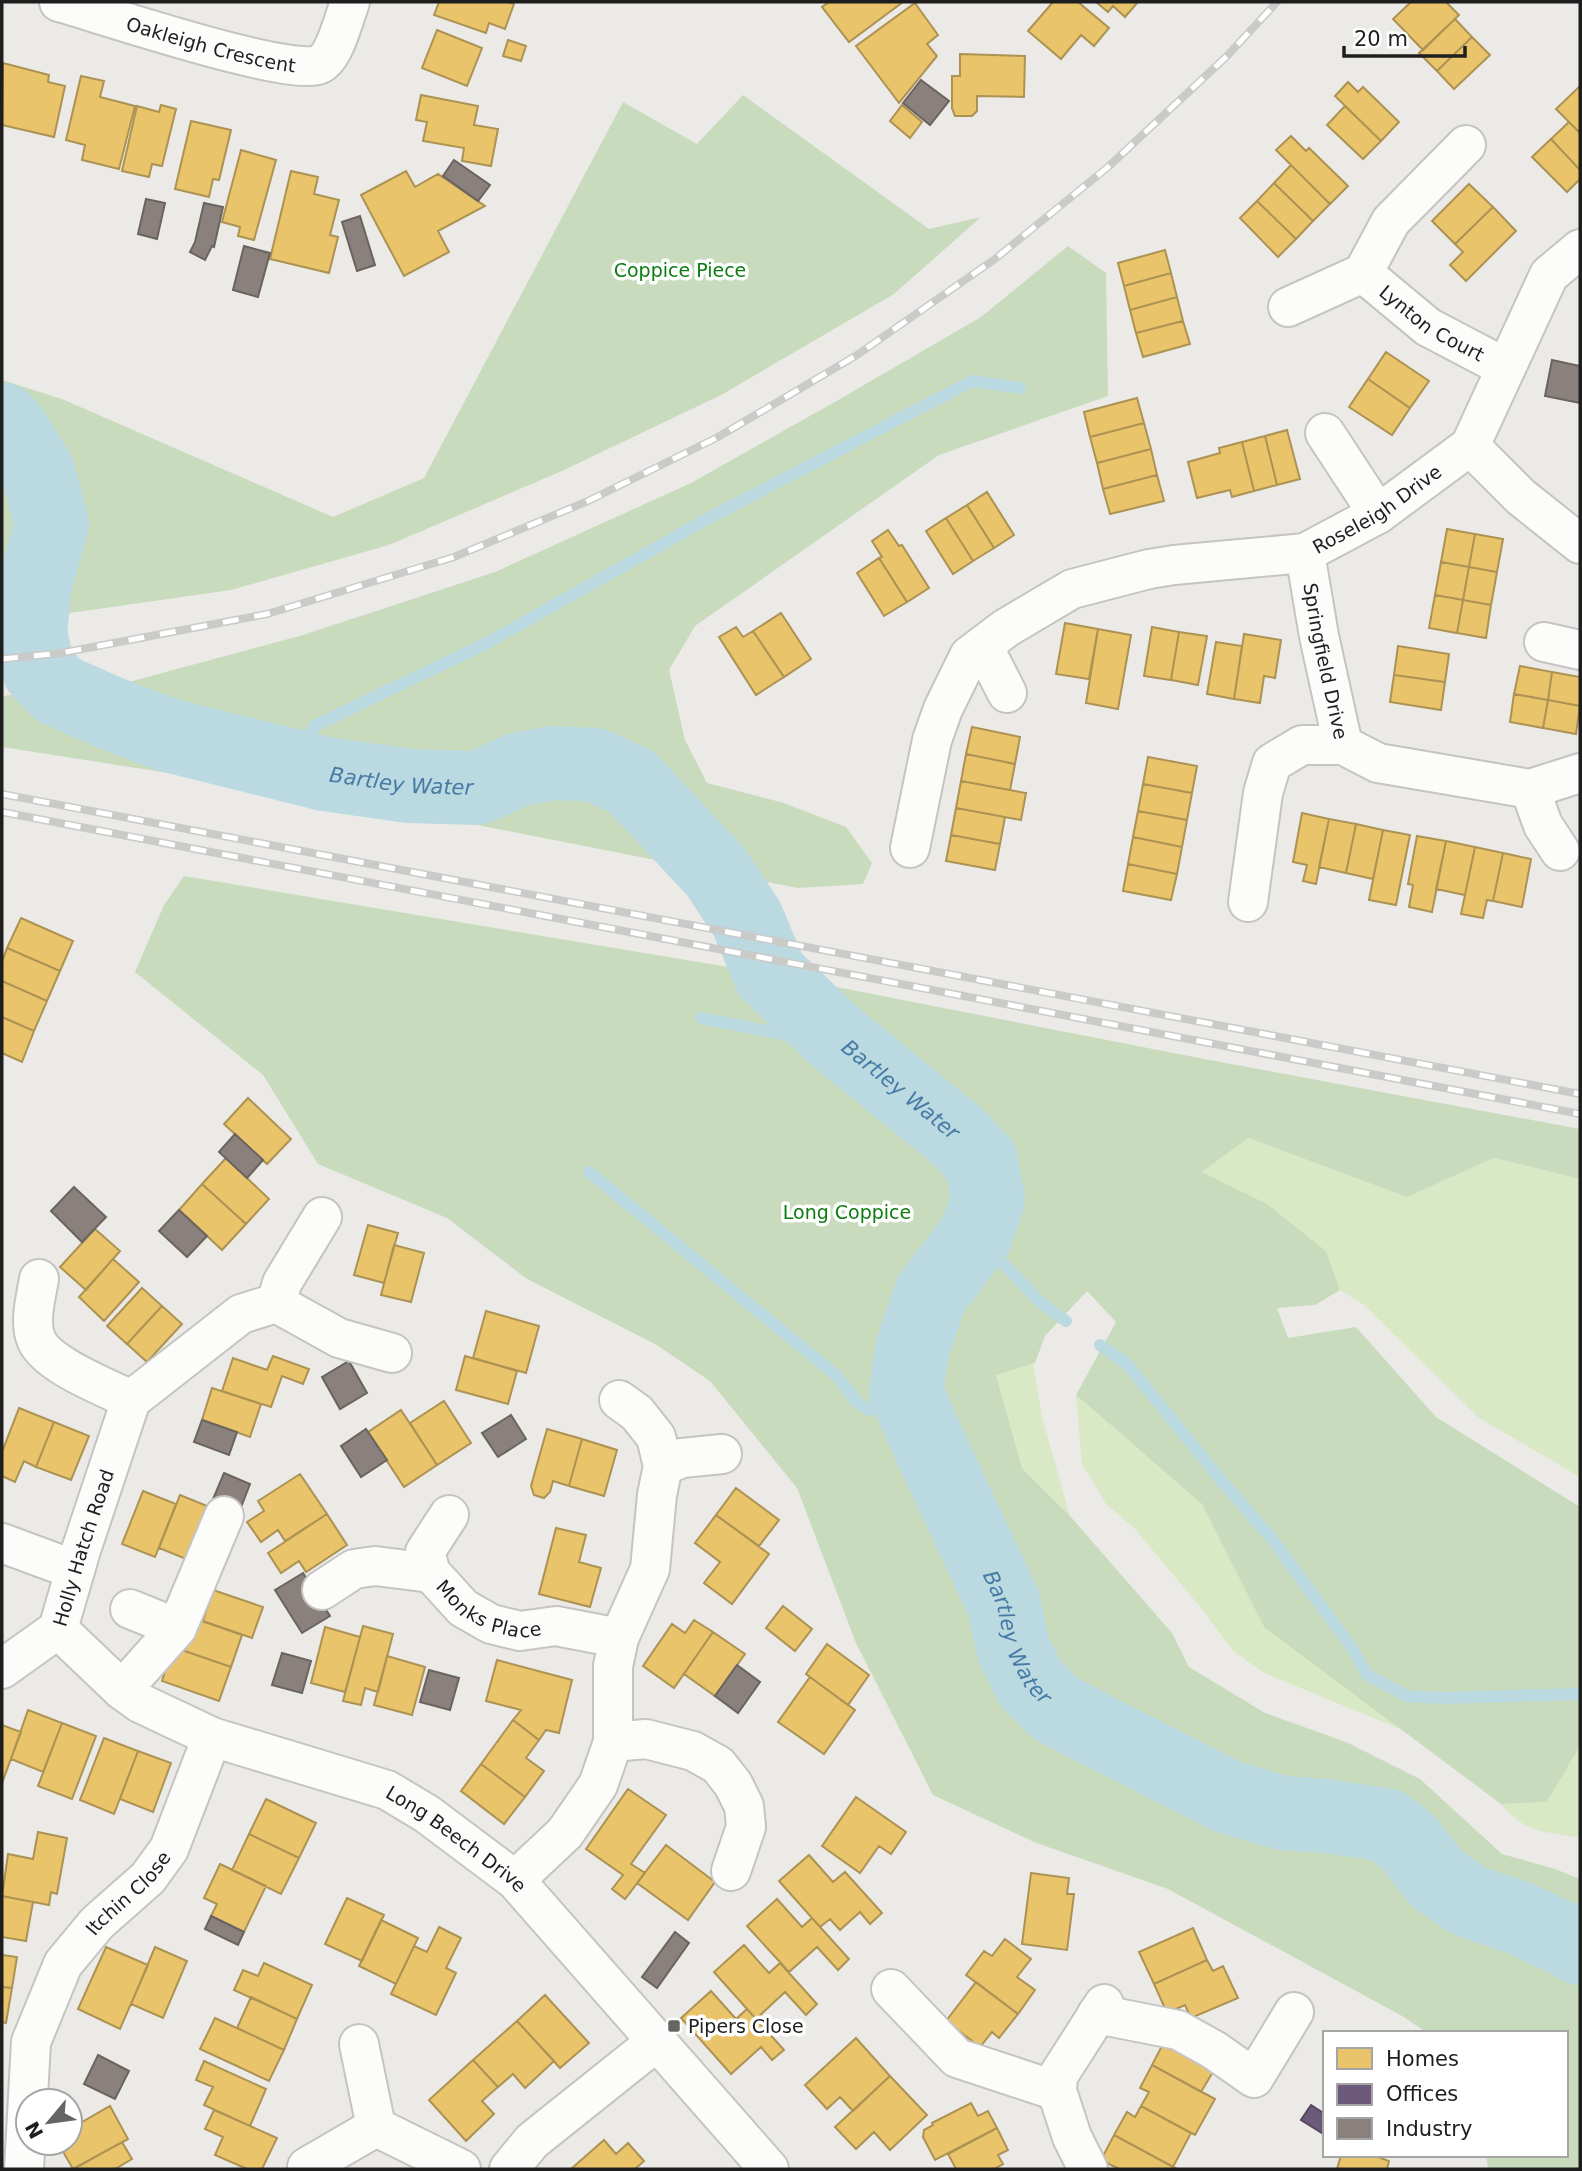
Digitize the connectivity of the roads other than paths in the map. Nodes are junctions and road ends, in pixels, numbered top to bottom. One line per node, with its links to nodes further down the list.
1 (59, 2): 2 (street, Oakleigh Crescent)
2 (351, 2)
3 (1466, 145): 5 (street, Lynton Court)
4 (1580, 249): 7 (street, Roseleigh Drive)
5 (1363, 273): 6 (street, Lynton Court); 7 (street, Lynton Court)
6 (1288, 307)
7 (1506, 368): 9 (street, Roseleigh Drive)
8 (1325, 433): 10 (street)
9 (1470, 446): 10 (street, Roseleigh Drive); 11 (street)
10 (1378, 514): 12 (street, Roseleigh Drive)
11 (1580, 544)
12 (1305, 553): 14 (street, Roseleigh Drive); 17 (street, Springfield Drive)
13 (1544, 642): 15 (street)
14 (982, 646): 16 (street); 20 (street, Roseleigh Drive)
15 (1580, 650)
16 (1007, 693)
17 (1343, 745): 19 (street, Springfield Drive); 22 (street)
18 (1580, 773): 19 (street, Springfield Drive)
19 (1530, 789): 21 (street)
20 (910, 848)
21 (1560, 851)
22 (1248, 902)
23 (322, 1217): 25 (street)
24 (39, 1279): 27 (street)
25 (276, 1303): 26 (street); 27 (street)
26 (392, 1353)
27 (131, 1400): 34 (street, Holly Hatch Road)
28 (619, 1400): 30 (street)
29 (722, 1454): 30 (street)
30 (663, 1466): 40 (street)
31 (449, 1515): 35 (street, Monks Place)
32 (224, 1516): 38 (street)
33 (2, 1543): 34 (street)
34 (75, 1570): 39 (street, Holly Hatch Road)
35 (431, 1573): 36 (street); 40 (street, Monks Place)
36 (322, 1590)
37 (130, 1609): 38 (street)
38 (177, 1628): 42 (street)
39 (58, 1629): 41 (street, Holly Hatch Road); 42 (street, Long Beech Drive)
40 (619, 1638): 44 (street)
41 (2, 1669)
42 (122, 1690): 43 (street, Long Beech Drive)
43 (212, 1737): 46 (street, Long Beech Drive); 49 (street, Itchin Close)
44 (613, 1742): 45 (street); 46 (street)
45 (731, 1871)
46 (515, 1880): 50 (street, Long Beech Drive)
47 (891, 1989): 52 (street)
48 (1294, 2012): 52 (street)
49 (16, 2041): 55 (street, Itchin Close)
50 (656, 2042): 57 (street); 58 (street, Long Beech Drive)
51 (359, 2044): 53 (street)
52 (1057, 2091): 59 (street)
53 (376, 2127): 54 (street); 56 (street)
54 (307, 2167)
55 (24, 2169)
56 (461, 2169)
57 (509, 2169)
58 (769, 2169)
59 (1088, 2169)

